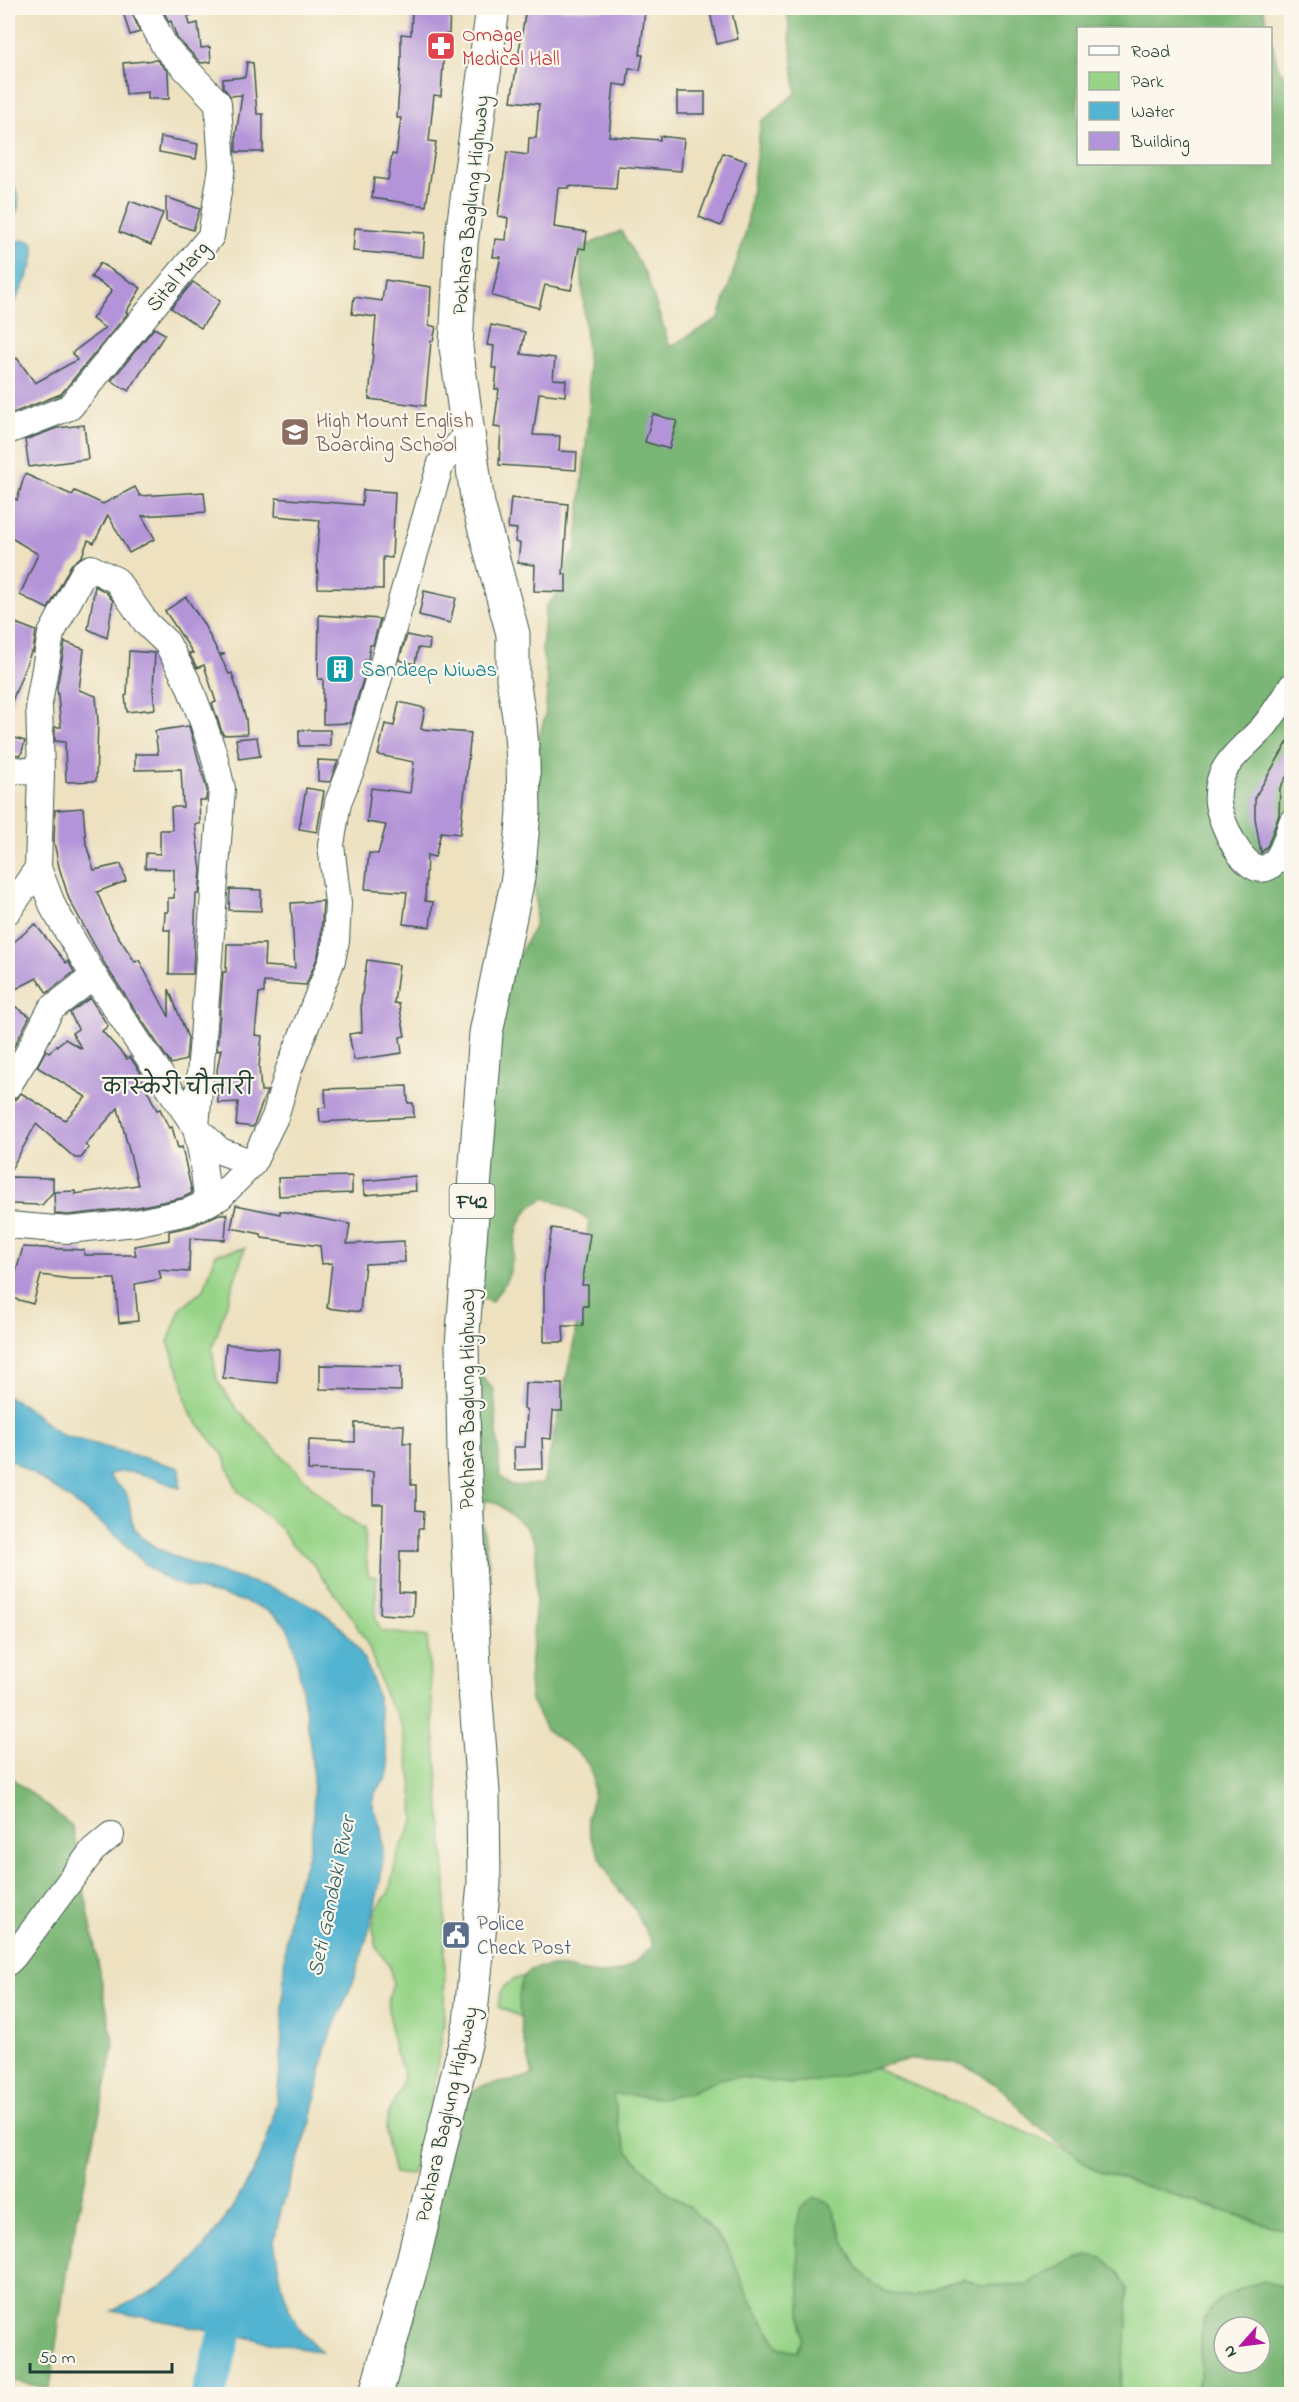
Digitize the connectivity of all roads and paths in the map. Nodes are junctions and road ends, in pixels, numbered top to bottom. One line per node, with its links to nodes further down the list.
1 (145, 8): 3 (street, Sital Marg)
2 (493, 8): 4 (highway, Pokhara Baglung Highway / F42)
3 (8, 430)
4 (467, 435): 14 (street); 19 (highway, Pokhara Baglung Highway / F42)
5 (1292, 686): 8 (street)
6 (8, 769): 7 (street)
7 (41, 773): 9 (street); 13 (street)
8 (1292, 822)
9 (38, 868): 10 (street); 11 (street)
10 (8, 911)
11 (94, 976): 12 (street); 13 (street)
12 (8, 1086)
13 (196, 1128): 14 (street); 15 (street)
14 (253, 1163): 15 (street)
15 (208, 1203): 16 (street)
16 (8, 1225)
17 (111, 1835): 18 (street)
18 (8, 1962)
19 (376, 2394)

